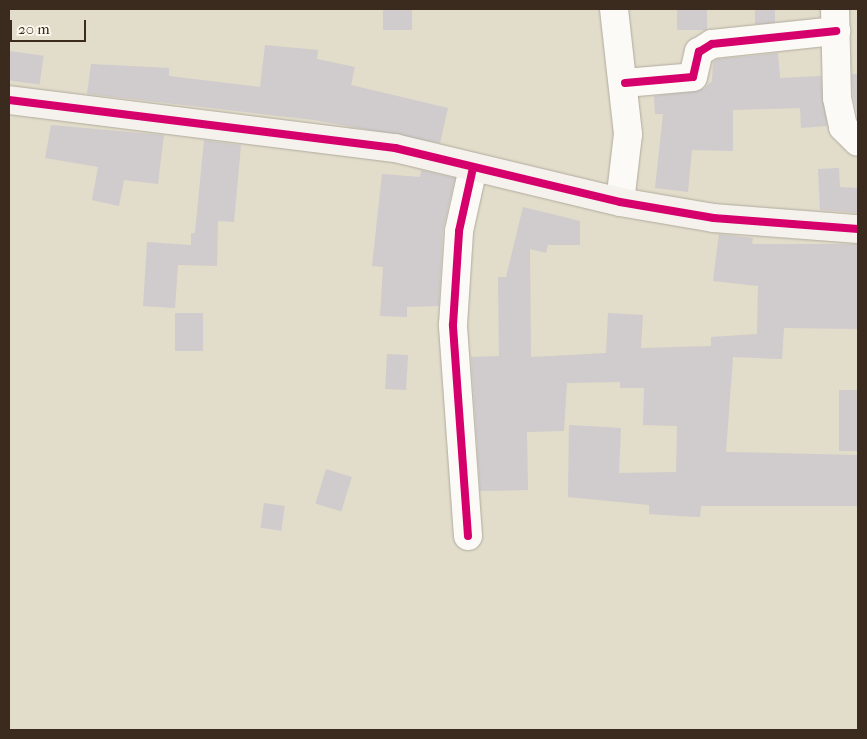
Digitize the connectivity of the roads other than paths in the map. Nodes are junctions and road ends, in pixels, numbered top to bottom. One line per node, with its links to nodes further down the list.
1 (614, 9): 3 (street)
2 (836, 20): 3 (street); 5 (street)
3 (625, 83): 7 (street)
4 (9, 100): 6 (street)
5 (858, 142)
6 (473, 168): 7 (street); 9 (street)
7 (620, 202): 8 (street)
8 (858, 229)
9 (468, 536)

